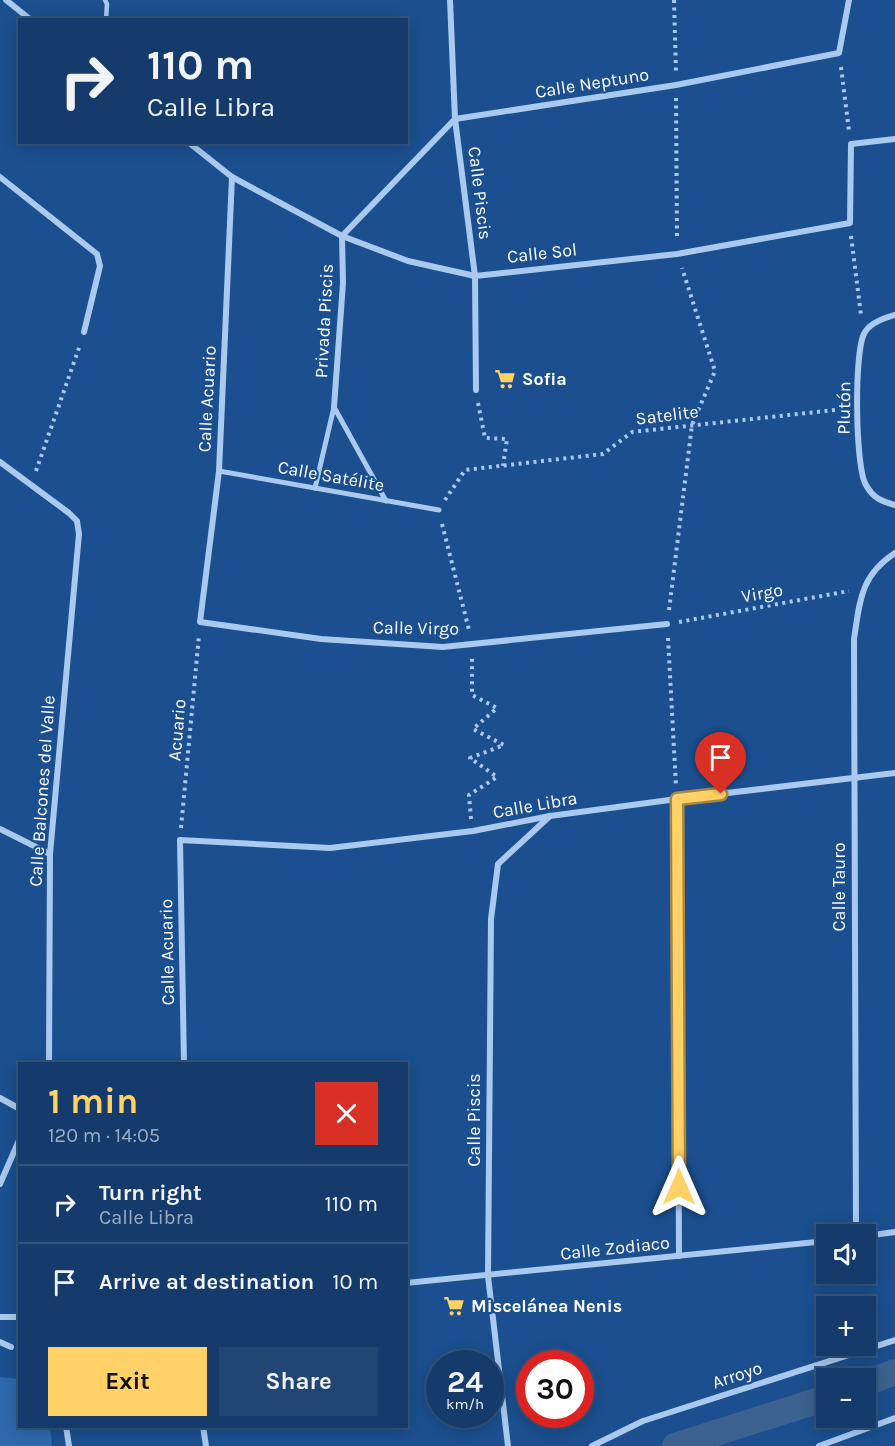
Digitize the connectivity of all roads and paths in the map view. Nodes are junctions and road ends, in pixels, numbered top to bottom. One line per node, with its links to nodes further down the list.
1 (6, 0): 6 (street)
2 (105, 0): 7 (lane)
3 (450, 0): 10 (street, Calle Piscis)
4 (674, 0): 9 (path)
5 (849, 0): 8 (street)
6 (28, 18)
7 (106, 18)
8 (839, 53): 9 (street, Calle Neptuno); 13 (path)
9 (676, 85): 10 (street, Calle Neptuno); 18 (path)
10 (455, 119): 17 (street); 19 (street, Calle Piscis)
11 (895, 139): 13 (street)
12 (191, 144): 15 (street, Calle Sol)
13 (851, 144): 16 (street)
14 (0, 177): 21 (street)
15 (232, 177): 17 (street, Calle Sol); 29 (street, Calle Acuario)
16 (850, 223): 18 (street, Calle Sol); 22 (path)
17 (342, 236): 19 (street, Calle Sol); 24 (street, Privada Piscis)
18 (677, 254): 19 (street, Calle Sol); 26 (path)
19 (475, 276): 23 (street, Calle Piscis)
20 (895, 315): 22 (street)
21 (84, 332): 30 (path)
22 (864, 334): 25 (street, Plutón)
23 (476, 390): 28 (path)
24 (334, 407): 31 (street, Privada Piscis); 32 (street)
25 (856, 408): 26 (path, Satelite); 33 (street, Plutón)
26 (692, 425): 28 (path, Satelite); 38 (path)
27 (0, 462): 30 (street)
28 (503, 466): 34 (path, Satelite)
29 (219, 471): 31 (street, Calle Satélite); 37 (street, Calle Acuario)
30 (31, 486): 47 (street, Calle Balcones del Valle)
31 (315, 488): 32 (street, Calle Satélite)
32 (386, 501): 34 (street, Calle Satélite)
33 (895, 505)
34 (439, 510): 39 (path)
35 (895, 553): 36 (street, Calle Tauro)
36 (862, 589): 38 (path, Virgo); 41 (street, Calle Tauro)
37 (200, 622): 39 (street, Calle Virgo); 46 (path, Acuario)
38 (667, 624): 39 (street, Calle Virgo); 42 (path)
39 (472, 644): 45 (path)
40 (895, 774): 41 (street, Calle Libra)
41 (853, 779): 42 (street, Calle Libra); 54 (street, Calle Tauro)
42 (677, 799): 43 (street, Calle Libra); 58 (street)
43 (550, 816): 45 (street, Calle Libra); 59 (street, Calle Piscis)
44 (0, 828): 47 (street)
45 (472, 831): 46 (street, Calle Libra)
46 (180, 840): 49 (street, Calle Acuario)
47 (50, 854): 48 (street, Calle Balcones del Valle)
48 (49, 1062)
49 (184, 1062)
50 (0, 1098): 51 (street)
51 (18, 1108)
52 (18, 1143): 53 (street)
53 (0, 1184)
54 (856, 1224)
55 (895, 1232): 56 (street)
56 (876, 1235)
57 (816, 1242): 58 (street, Calle Zodiaco)
58 (679, 1256): 59 (street, Calle Zodiaco)
59 (488, 1276): 60 (street, Calle Zodiaco); 71 (street, Calle Piscis)
60 (408, 1283)
61 (0, 1317): 62 (street)
62 (18, 1317)
63 (895, 1340): 72 (street, Arroyo)
64 (0, 1342): 65 (street)
65 (11, 1347)
66 (895, 1418): 73 (street)
67 (66, 1428): 69 (street)
68 (203, 1428): 70 (street)
69 (69, 1446)
70 (206, 1446)
71 (508, 1446)
72 (592, 1446)
73 (819, 1446)

